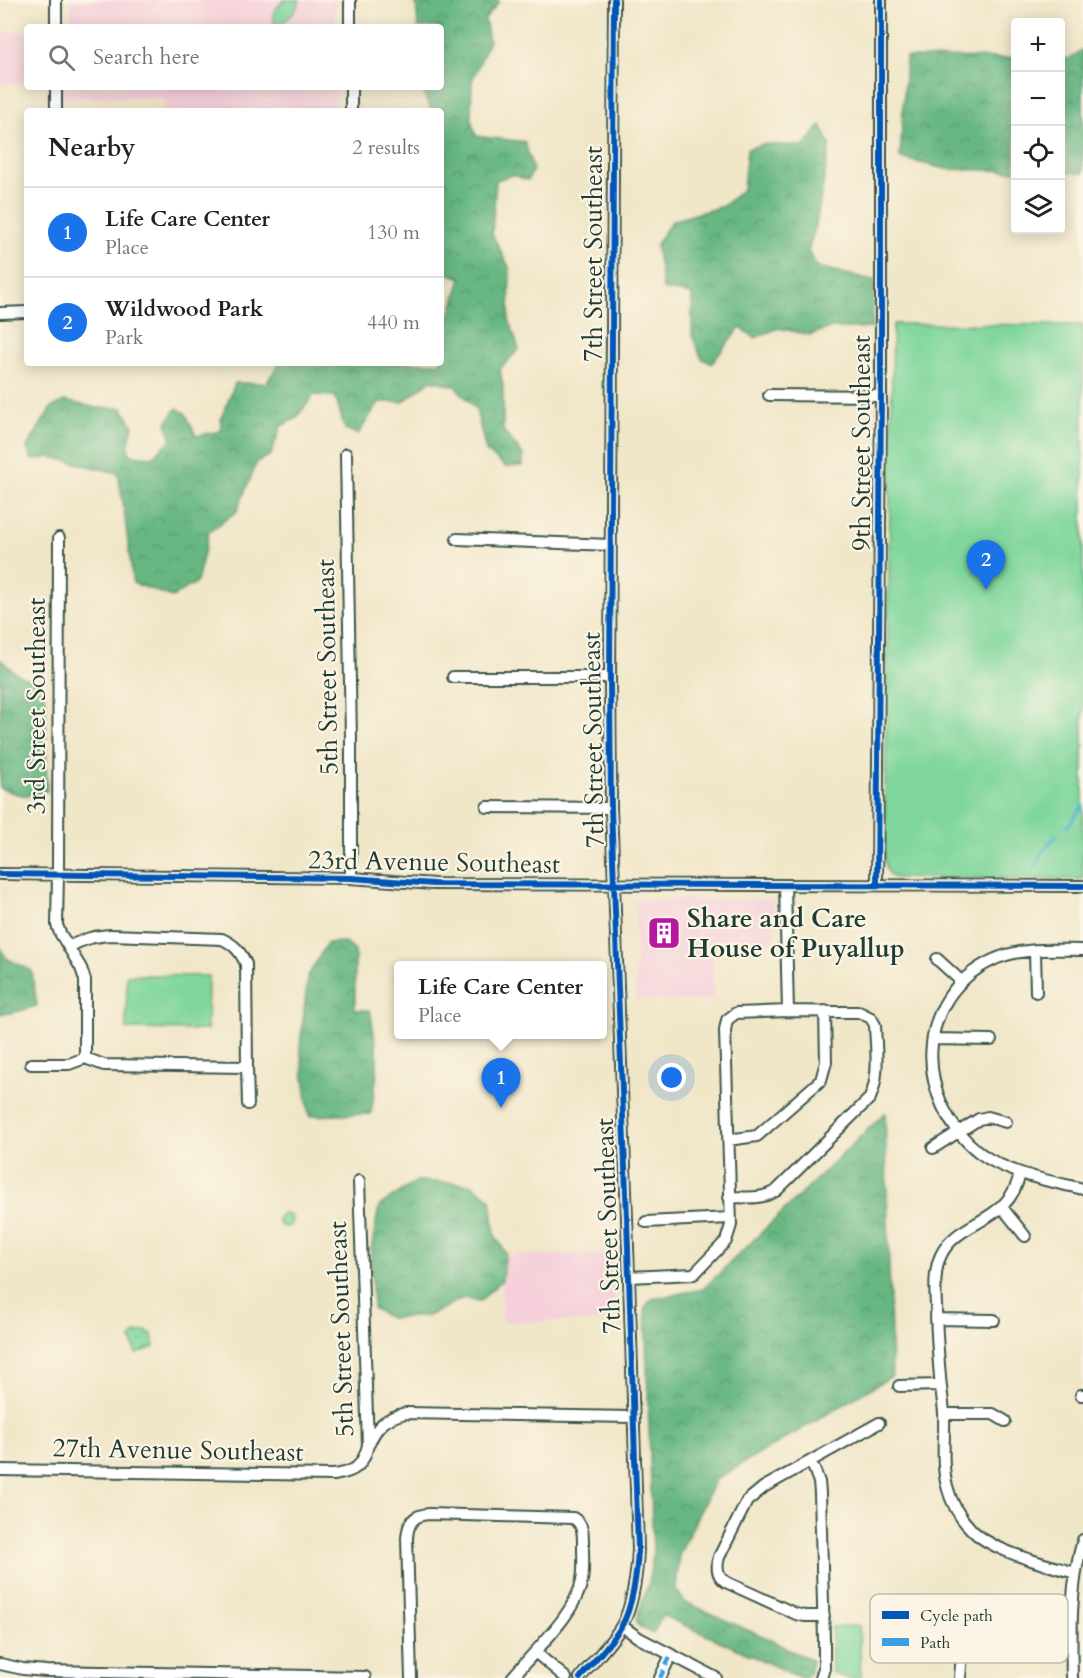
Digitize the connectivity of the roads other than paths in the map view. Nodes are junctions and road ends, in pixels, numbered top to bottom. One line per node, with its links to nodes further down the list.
1 (56, 0): 5 (street)
2 (350, 0): 6 (street)
3 (614, 0): 18 (street, 7th Street Southeast)
4 (881, 0): 14 (street, 9th Street Southeast)
5 (56, 24)
6 (350, 24)
7 (56, 90): 9 (street)
8 (351, 90): 10 (street)
9 (56, 108)
10 (351, 108)
11 (24, 312): 12 (street)
12 (0, 313)
13 (769, 395): 14 (street)
14 (881, 396): 28 (street, 9th Street Southeast)
15 (346, 454): 25 (street, 5th Street Southeast)
16 (59, 538): 24 (street, 3rd Street Southeast)
17 (457, 539): 18 (street)
18 (611, 545): 20 (street, 7th Street Southeast)
19 (453, 676): 20 (street)
20 (610, 677): 22 (street, 7th Street Southeast)
21 (488, 807): 22 (street)
22 (611, 808): 26 (street, 7th Street Southeast)
23 (0, 874): 24 (street, 23rd Avenue Southeast)
24 (58, 874): 25 (street, 23rd Avenue Southeast); 30 (street, 3rd Street Southeast)
25 (351, 878): 26 (street, 23rd Avenue Southeast)
26 (614, 885): 27 (street, 23rd Avenue Southeast); 56 (street, 7th Street Southeast)
27 (785, 885): 28 (street, 23rd Avenue Southeast); 36 (street)
28 (877, 885): 29 (street, 23rd Avenue Southeast)
29 (1083, 886)
30 (69, 947): 40 (street, 3rd Street Southeast); 42 (street)
31 (1083, 950): 32 (street)
32 (1035, 951): 34 (street); 35 (street)
33 (937, 959): 34 (street)
34 (961, 981): 38 (street)
35 (1036, 992)
36 (788, 1011): 37 (street); 46 (street)
37 (825, 1011): 46 (street); 51 (street)
38 (933, 1039): 39 (street); 45 (street)
39 (992, 1040)
40 (85, 1058): 41 (street); 42 (street)
41 (31, 1064)
42 (247, 1067): 43 (street)
43 (248, 1104)
44 (1006, 1122): 45 (street)
45 (959, 1131): 47 (street); 48 (street)
46 (728, 1140): 51 (street)
47 (933, 1148)
48 (1020, 1173): 50 (street); 52 (street)
49 (359, 1181): 65 (street, 5th Street Southeast)
50 (1083, 1189)
51 (729, 1197): 53 (street)
52 (1001, 1206): 55 (street); 57 (street)
53 (730, 1218): 54 (street); 56 (street)
54 (646, 1222)
55 (1025, 1236)
56 (629, 1276): 62 (street, 7th Street Southeast)
57 (936, 1319): 58 (street); 59 (street)
58 (994, 1320)
59 (941, 1384): 60 (street); 61 (street)
60 (899, 1386)
61 (944, 1414): 63 (street); 70 (street)
62 (633, 1417): 65 (street); 72 (street, 7th Street Southeast)
63 (1005, 1421)
64 (879, 1423): 66 (street)
65 (368, 1445): 68 (street, 5th Street Southeast)
66 (810, 1461): 71 (street); 71 (street)
67 (0, 1470): 68 (street, 27th Avenue Southeast)
68 (354, 1470)
69 (1083, 1540): 70 (street)
70 (1075, 1573): 86 (street)
71 (824, 1616): 84 (street)
72 (622, 1626): 74 (street); 81 (street, 7th Street Southeast)
73 (535, 1652): 78 (street); 79 (street); 80 (street)
74 (671, 1655): 82 (street); 83 (street)
75 (961, 1663): 85 (street)
76 (0, 1664): 77 (street)
77 (365, 1677)
78 (411, 1678)
79 (512, 1678)
80 (566, 1678)
81 (580, 1678)
82 (660, 1678)
83 (716, 1678)
84 (821, 1678)
85 (960, 1678)
86 (1072, 1678)

